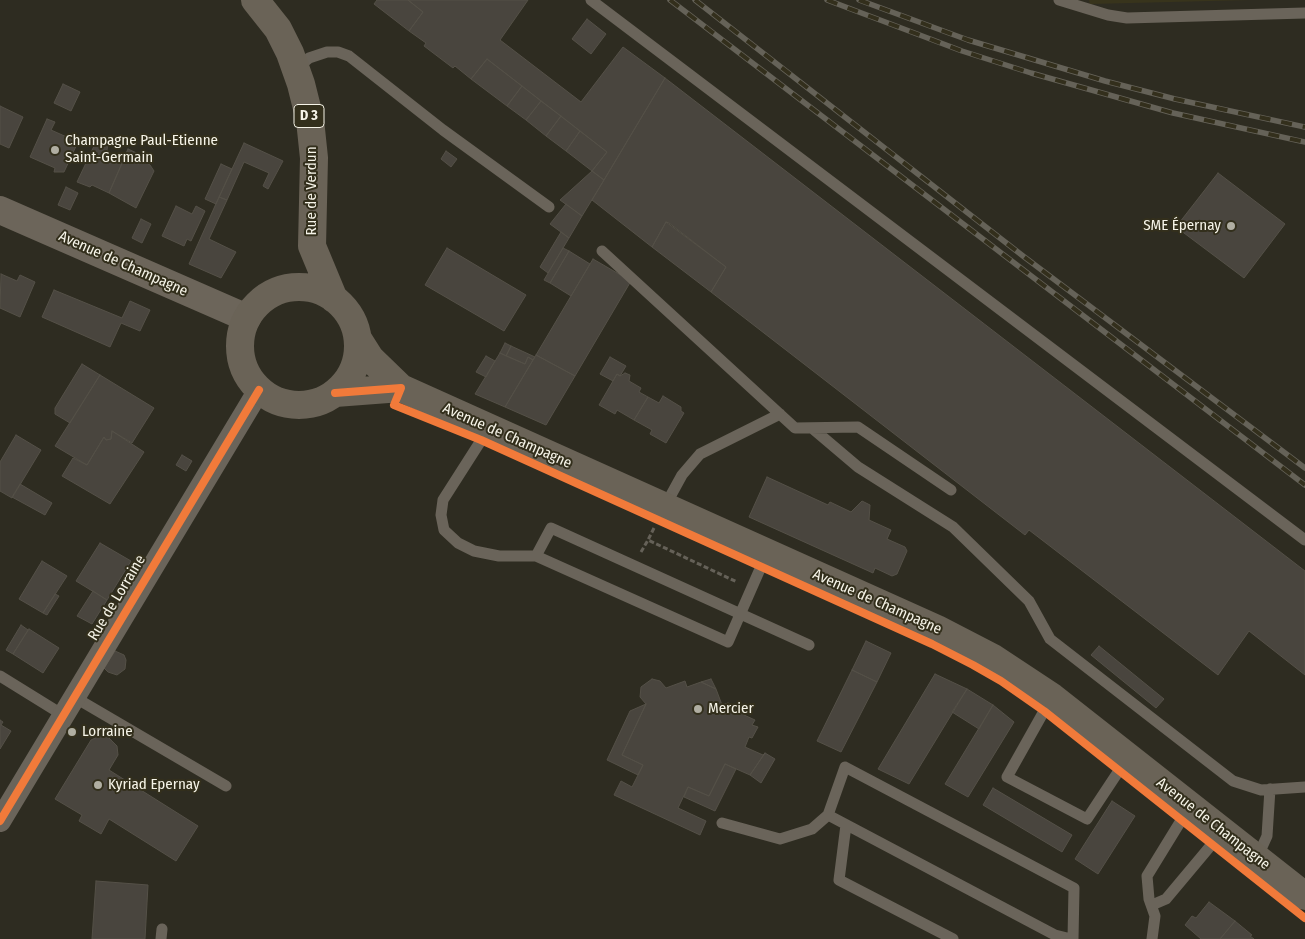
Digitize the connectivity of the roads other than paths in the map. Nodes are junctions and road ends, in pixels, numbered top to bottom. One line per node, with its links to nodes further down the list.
1 (255, 0): 5 (main road, Rue de Verdun / D 3)
2 (591, 0): 22 (lane)
3 (1059, 0): 4 (lane)
4 (1305, 12)
5 (296, 69): 6 (lane); 8 (main road, Rue de Verdun / D 3)
6 (549, 207)
7 (0, 210): 12 (main road, Avenue de Champagne)
8 (312, 246): 10 (main road, Rue de Verdun); 11 (main road, Rue de Verdun / D 3)
9 (602, 251): 17 (lane)
10 (279, 291): 11 (main road); 12 (main road)
11 (334, 299): 13 (main road)
12 (247, 318): 15 (main road)
13 (358, 339): 14 (main road, Avenue de Champagne); 16 (main road)
14 (401, 388): 16 (main road, Avenue de Champagne); 18 (main road, Avenue de Champagne)
15 (259, 390): 16 (main road); 29 (street, Rue de Lorraine)
16 (335, 394)
17 (780, 414): 19 (lane); 21 (lane)
18 (489, 428): 21 (main road, Avenue de Champagne); 24 (lane)
19 (812, 428): 20 (lane); 33 (lane)
20 (951, 490)
21 (664, 507): 23 (main road, Avenue de Champagne)
22 (1305, 540)
23 (767, 553): 25 (lane); 28 (main road, Avenue de Champagne)
24 (536, 556): 25 (lane); 25 (lane)
25 (741, 615): 26 (lane)
26 (809, 645)
27 (0, 676): 29 (lane)
28 (1052, 697): 30 (main road, Avenue de Champagne); 30 (lane)
29 (69, 706): 31 (lane); 36 (street, Rue de Lorraine)
30 (1128, 757): 34 (main road, Avenue de Champagne)
31 (226, 786)
32 (1305, 787): 33 (lane)
33 (1270, 789): 40 (lane)
34 (1190, 806): 39 (main road, Avenue de Champagne); 42 (lane)
35 (828, 815): 37 (lane); 38 (lane); 44 (lane)
36 (0, 822)
37 (722, 823)
38 (846, 825): 43 (lane); 44 (lane)
39 (1223, 831): 40 (main road, Avenue de Champagne); 42 (lane)
40 (1257, 858): 41 (main road, Avenue de Champagne)
41 (1305, 896)
42 (1152, 905): 45 (lane)
43 (953, 939)
44 (1072, 939)
45 (1152, 939)

